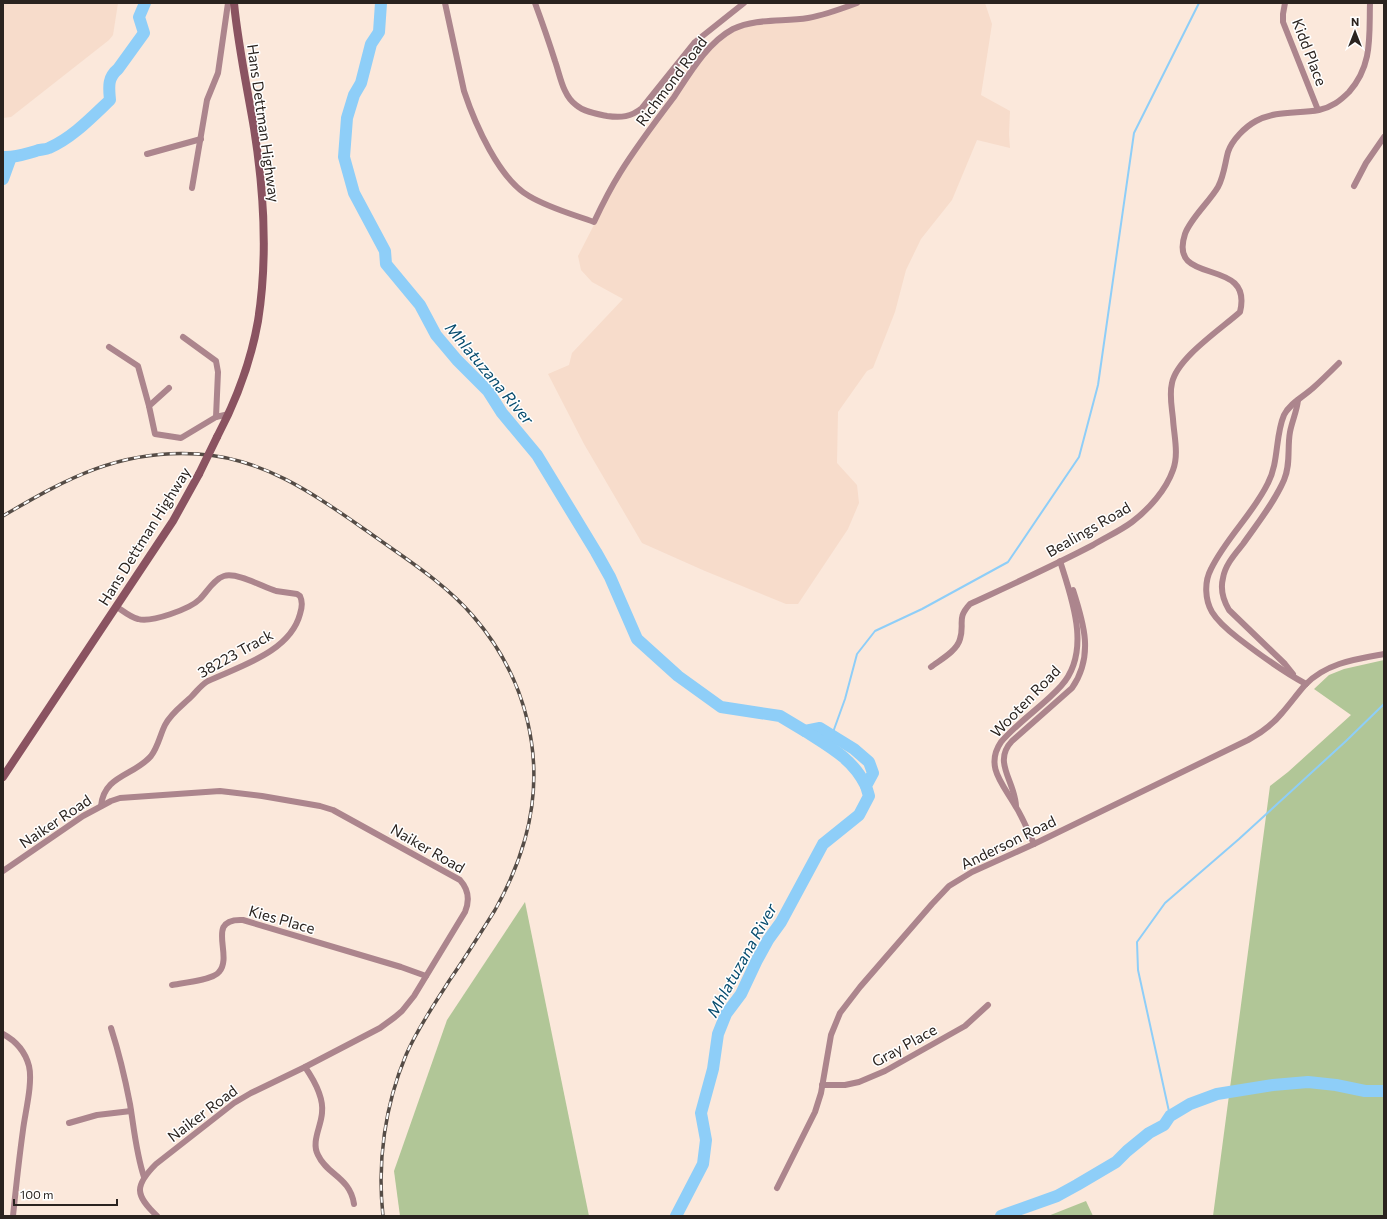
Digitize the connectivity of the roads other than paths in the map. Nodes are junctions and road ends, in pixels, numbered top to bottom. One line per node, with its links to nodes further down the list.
1 (228, 3): 11 (street)
2 (234, 3): 21 (street, Hans Dettman Highway)
3 (535, 3): 4 (street)
4 (744, 3)
5 (857, 3): 8 (street, Richmond Road)
6 (1285, 3): 9 (street, Kidd Place)
7 (1370, 3): 9 (street, Bealings Road)
8 (447, 4)
9 (1318, 110): 23 (street, Bealings Road)
10 (1384, 137): 13 (street)
11 (201, 139): 12 (street); 14 (street)
12 (147, 154)
13 (1354, 186)
14 (192, 188)
15 (183, 337): 22 (street)
16 (109, 348): 20 (street)
17 (1339, 363): 19 (street)
18 (169, 388): 20 (street)
19 (1298, 400): 27 (street); 27 (street)
20 (149, 406): 22 (street)
21 (229, 414): 22 (street); 24 (street, Hans Dettman Highway, bridge)
22 (216, 417)
23 (1062, 561): 26 (street, Bealings Road); 31 (street, Wooten Road); 31 (street, Wooten Road)
24 (116, 607): 29 (street, Hans Dettman Highway); 30 (street, 38223 Track)
25 (1384, 654): 28 (street, Anderson Road)
26 (931, 667)
27 (1294, 678): 28 (street)
28 (1306, 684): 32 (street, Anderson Road)
29 (3, 777)
30 (101, 806): 33 (street, Naiker Road); 34 (street, Naiker Road)
31 (1017, 807): 32 (street, Wooten Road)
32 (1034, 844): 40 (street, Anderson Road)
33 (3, 872)
34 (426, 976): 35 (street, Kies Place); 39 (street, Naiker Road)
35 (172, 985)
36 (988, 1006): 40 (street, Gray Place)
37 (111, 1028): 41 (street)
38 (3, 1034): 46 (street)
39 (305, 1067): 43 (street, Naiker Road); 45 (street)
40 (822, 1085): 44 (street, Anderson Road)
41 (131, 1111): 42 (street); 43 (street)
42 (69, 1123)
43 (144, 1177): 47 (street)
44 (777, 1188)
45 (354, 1204)
46 (13, 1216)
47 (157, 1216)

